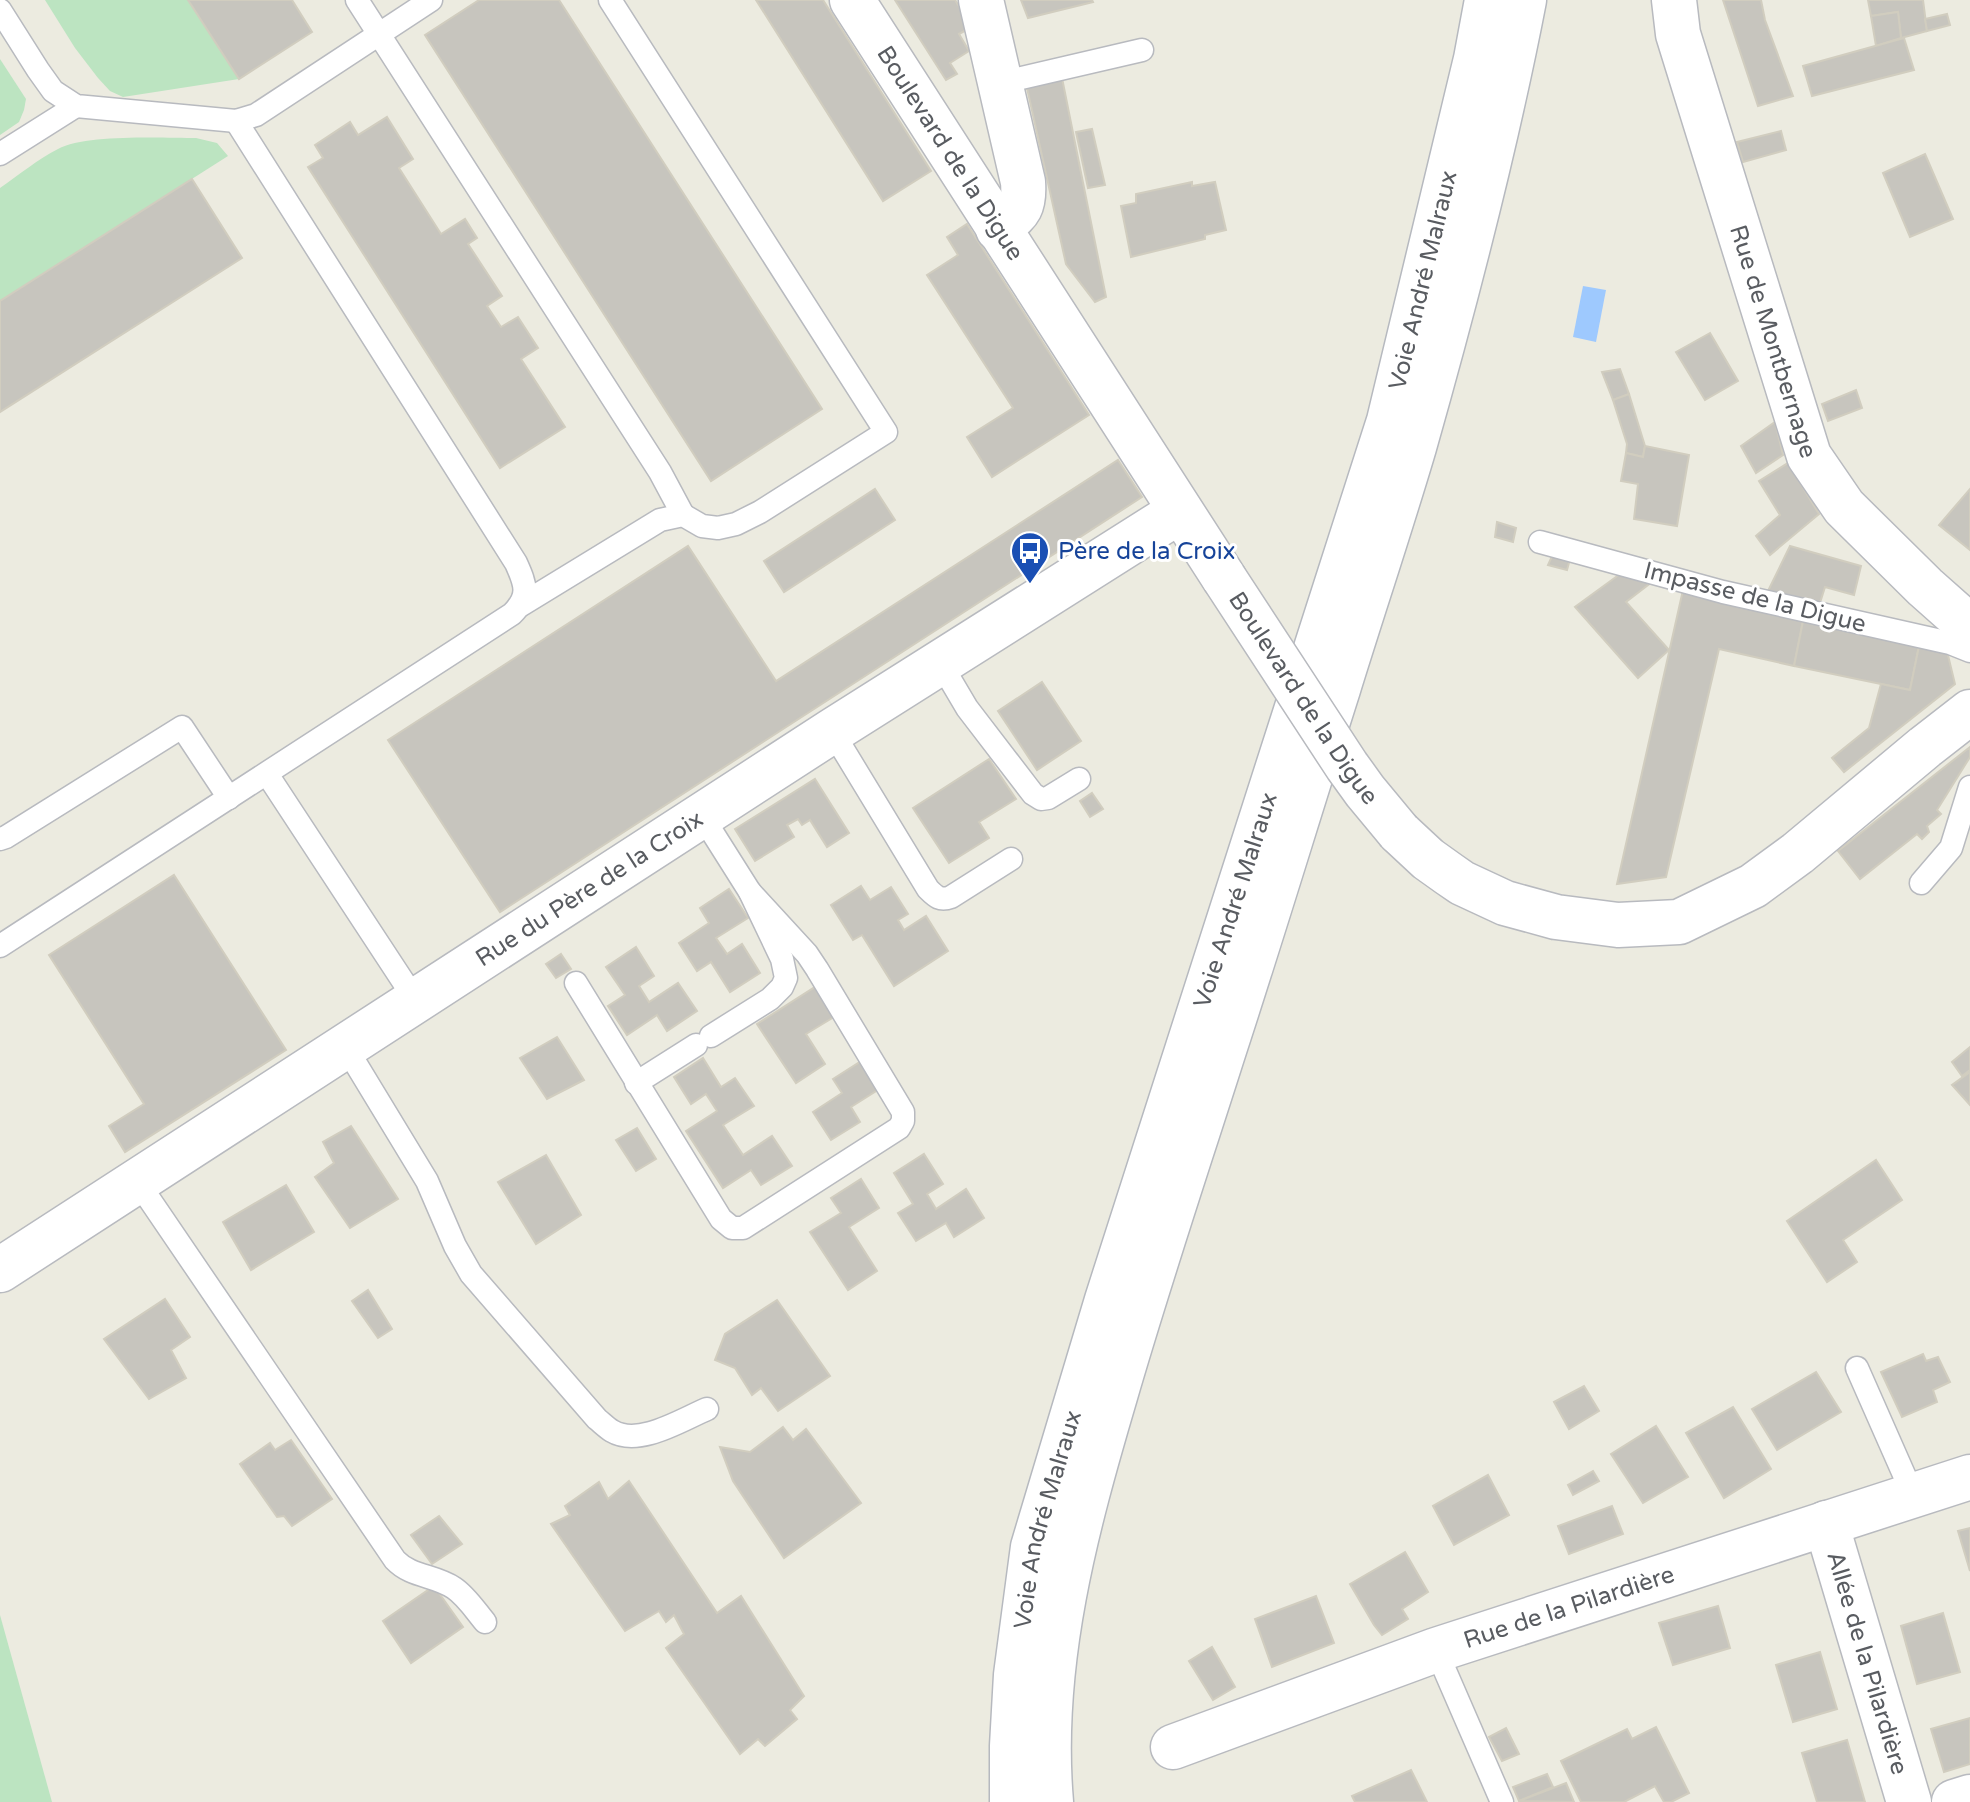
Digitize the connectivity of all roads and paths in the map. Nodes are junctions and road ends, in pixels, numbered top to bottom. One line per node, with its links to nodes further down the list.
1 (357, 0): 10 (lane)
2 (431, 0): 10 (lane)
3 (610, 0): 18 (lane)
4 (852, 0): 16 (street, Boulevard de la Digue)
5 (981, 0): 12 (street)
6 (1487, 0): 51 (street, Voie André Malraux)
7 (1524, 0): 52 (street, Voie André Malraux)
8 (1674, 0): 21 (street, Rue de Montbernage)
9 (0, 10): 13 (lane)
10 (379, 34): 14 (lane); 18 (lane)
11 (1142, 50): 12 (lane)
12 (1000, 83): 16 (street)
13 (76, 106): 14 (lane); 15 (lane)
14 (236, 121): 20 (lane)
15 (0, 154)
16 (998, 229): 17 (street, Boulevard de la Digue)
17 (1180, 511): 23 (street, Rue du Père de la Croix); 24 (street, Boulevard de la Digue, bridge)
18 (683, 515): 20 (lane)
19 (1540, 542): 22 (lane, Impasse de la Digue)
20 (521, 605): 26 (lane)
21 (1970, 627)
22 (1970, 651)
23 (941, 664): 25 (street, Rue du Père de la Croix); 27 (lane)
24 (1970, 712)
25 (832, 731): 30 (street, Rue du Père de la Croix); 32 (lane)
26 (267, 774): 29 (lane); 37 (lane)
27 (1079, 779)
28 (1970, 787): 33 (lane)
29 (229, 798): 31 (lane); 35 (lane)
30 (702, 816): 34 (lane); 37 (street, Rue du Père de la Croix)
31 (0, 839)
32 (1011, 859)
33 (1921, 883)
34 (750, 892): 39 (lane); 39 (lane)
35 (0, 946)
36 (576, 983): 39 (lane)
37 (416, 1001): 38 (street, Rue du Père de la Croix)
38 (345, 1046): 40 (street, Rue du Père de la Croix); 43 (lane)
39 (636, 1083)
40 (137, 1181): 41 (street, Rue du Père de la Croix); 47 (lane)
41 (0, 1270)
42 (1857, 1368): 45 (lane)
43 (707, 1409)
44 (1970, 1477): 45 (street, Rue de la Pilardière)
45 (1913, 1495): 46 (street, Rue de la Pilardière)
46 (1826, 1523): 48 (street, Rue de la Pilardière); 54 (street, Allée de la Pilardière)
47 (485, 1622)
48 (1436, 1650): 49 (street, Rue de la Pilardière); 53 (lane)
49 (1173, 1747)
50 (1970, 1797): 55 (street)
51 (1012, 1802)
52 (1051, 1802)
53 (1502, 1802)
54 (1909, 1802)
55 (1954, 1802)

